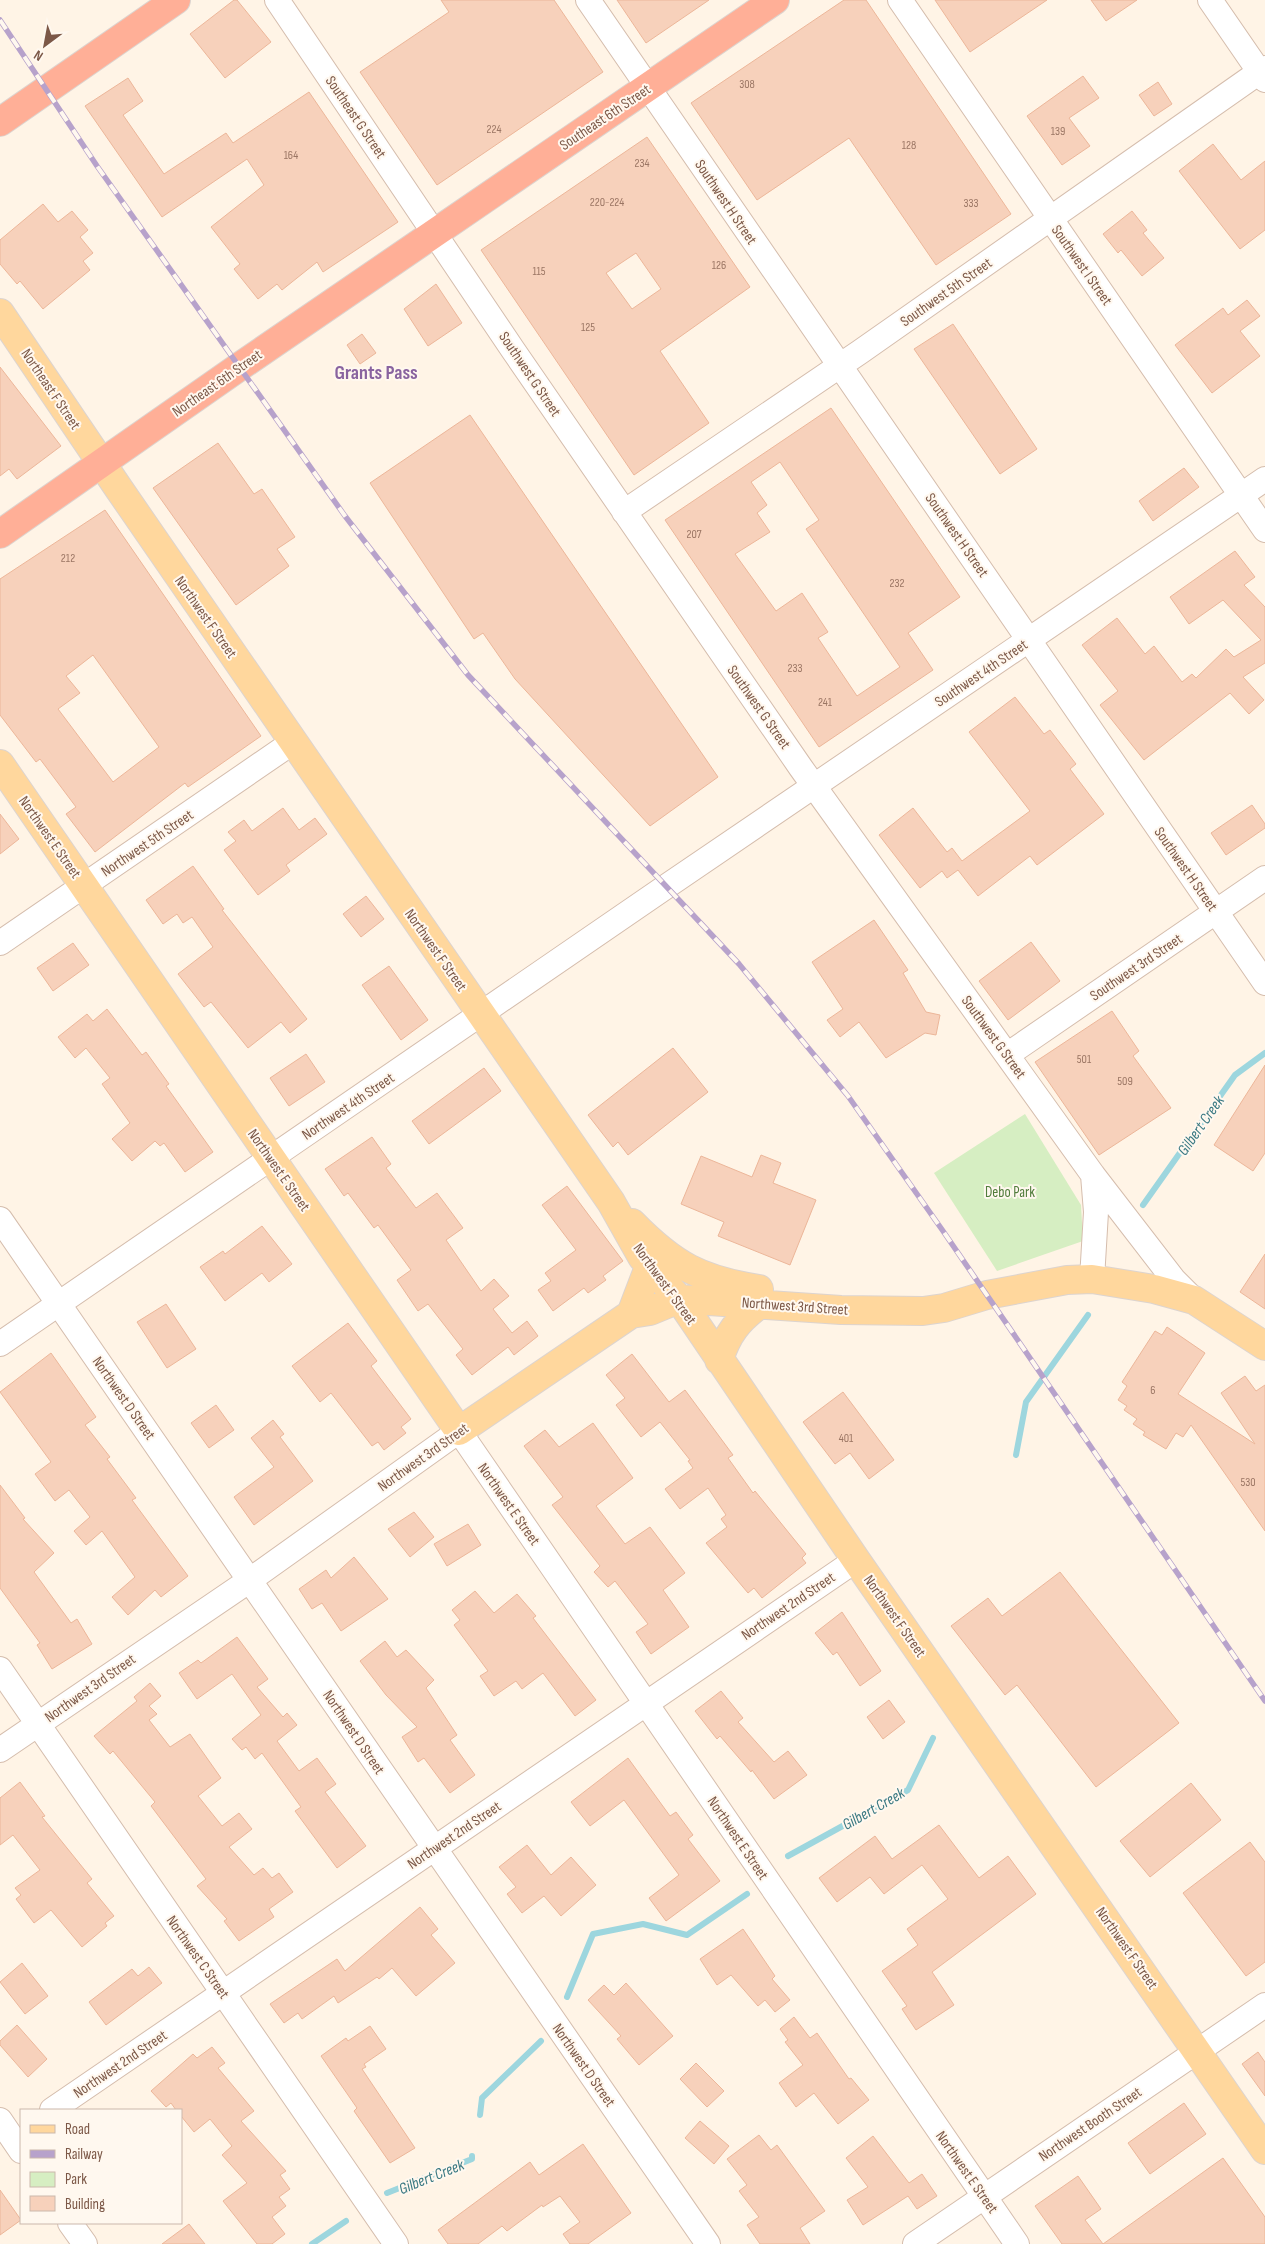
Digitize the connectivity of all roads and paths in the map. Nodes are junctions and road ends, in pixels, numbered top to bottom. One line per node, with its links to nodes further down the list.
1 (176, 0): 9 (highway)
2 (277, 0): 11 (street, Southeast G Street)
3 (588, 0): 8 (street, Southwest H Street)
4 (776, 0): 8 (highway, Southeast 6th Street)
5 (900, 0): 10 (street, Southwest I Street)
6 (1210, 0): 7 (street)
7 (1263, 74): 10 (street, Southwest 5th Street)
8 (648, 88): 11 (highway, Southeast 6th Street); 13 (street, Southwest H Street)
9 (0, 122)
10 (1050, 220): 13 (street, Southwest 5th Street); 16 (street, Southwest I Street)
11 (434, 233): 14 (highway, Northeast 6th Street); 17 (street, Southwest G Street)
12 (0, 313): 14 (main road, Northeast F Street)
13 (839, 366): 17 (street, Southwest 5th Street); 20 (street, Southwest H Street)
14 (102, 464): 19 (highway, Northeast 6th Street); 21 (main road, Northwest F Street)
15 (1265, 479): 16 (street, Southwest 4th Street)
16 (1241, 495): 18 (street, Southwest I Street); 20 (street, Southwest 4th Street)
17 (624, 512): 23 (street, Southwest G Street)
18 (1265, 530)
19 (0, 534)
20 (1029, 640): 23 (street, Southwest 4th Street); 27 (street, Southwest H Street)
21 (293, 742): 26 (street, Northwest 5th Street); 30 (main road, Northwest F Street)
22 (0, 764): 26 (main road, Northwest E Street)
23 (815, 787): 24 (street, Southwest 4th Street); 31 (street, Southwest G Street)
24 (696, 866): 30 (street, Northwest 4th Street)
25 (1265, 878): 27 (street, Southwest 3rd Street)
26 (84, 886): 28 (street, Northwest 5th Street); 32 (main road, Northwest E Street)
27 (1216, 912): 29 (street, Southwest H Street); 31 (street, Southwest 3rd Street)
28 (0, 942)
29 (1265, 983)
30 (481, 1015): 32 (street, Northwest 4th Street); 34 (main road, Northwest F Street)
31 (1007, 1056): 33 (street, Southwest G Street)
32 (272, 1159): 40 (street, Northwest 4th Street); 47 (main road, Northwest E Street)
33 (1093, 1175): 37 (street); 39 (street, Southwest G Street)
34 (611, 1202): 36 (main road, Northwest F Street); 42 (main road, Northwest 3rd Street)
35 (0, 1219): 40 (street, Northwest D Street)
36 (649, 1267): 38 (main road, Northwest F Street); 43 (main road)
37 (1092, 1279): 39 (main road, Northwest 3rd Street); 42 (main road, Northwest 3rd Street)
38 (679, 1299): 41 (main road, Northwest 3rd Street); 43 (main road, Northwest 3rd Street); 46 (main road, Northwest F Street)
39 (1194, 1300): 45 (main road, Southwest G Street)
40 (59, 1304): 44 (street, Northwest 4th Street); 49 (street, Northwest D Street)
41 (760, 1304): 42 (main road, Northwest 3rd Street); 46 (main road)
42 (889, 1312)
43 (631, 1314): 47 (main road, Northwest 3rd Street)
44 (0, 1344)
45 (1265, 1346)
46 (719, 1360): 48 (main road, Northwest F Street)
47 (459, 1431): 49 (street, Northwest 3rd Street); 51 (street, Northwest E Street)
48 (856, 1560): 51 (street, Northwest 2nd Street); 57 (main road, Northwest F Street)
49 (250, 1580): 52 (street, Northwest 3rd Street); 54 (street, Northwest D Street)
50 (0, 1669): 52 (street, Northwest C Street)
51 (646, 1703): 54 (street, Northwest 2nd Street); 60 (street, Northwest E Street)
52 (38, 1724): 53 (street, Northwest 3rd Street); 55 (street, Northwest C Street)
53 (0, 1750)
54 (434, 1849): 55 (street, Northwest 2nd Street); 64 (street, Northwest D Street)
55 (223, 1993): 58 (street, Northwest 2nd Street); 63 (street, Northwest C Street)
56 (1265, 2005): 57 (street, Northwest Booth Street)
57 (1198, 2051): 59 (main road, Northwest F Street); 60 (street, Northwest Booth Street)
58 (53, 2109)
59 (1265, 2150)
60 (984, 2196): 65 (street, Northwest Booth Street); 66 (street, Northwest E Street)
61 (71, 2224): 62 (street)
62 (85, 2244)
63 (396, 2244)
64 (708, 2244)
65 (915, 2244)
66 (1017, 2244)

